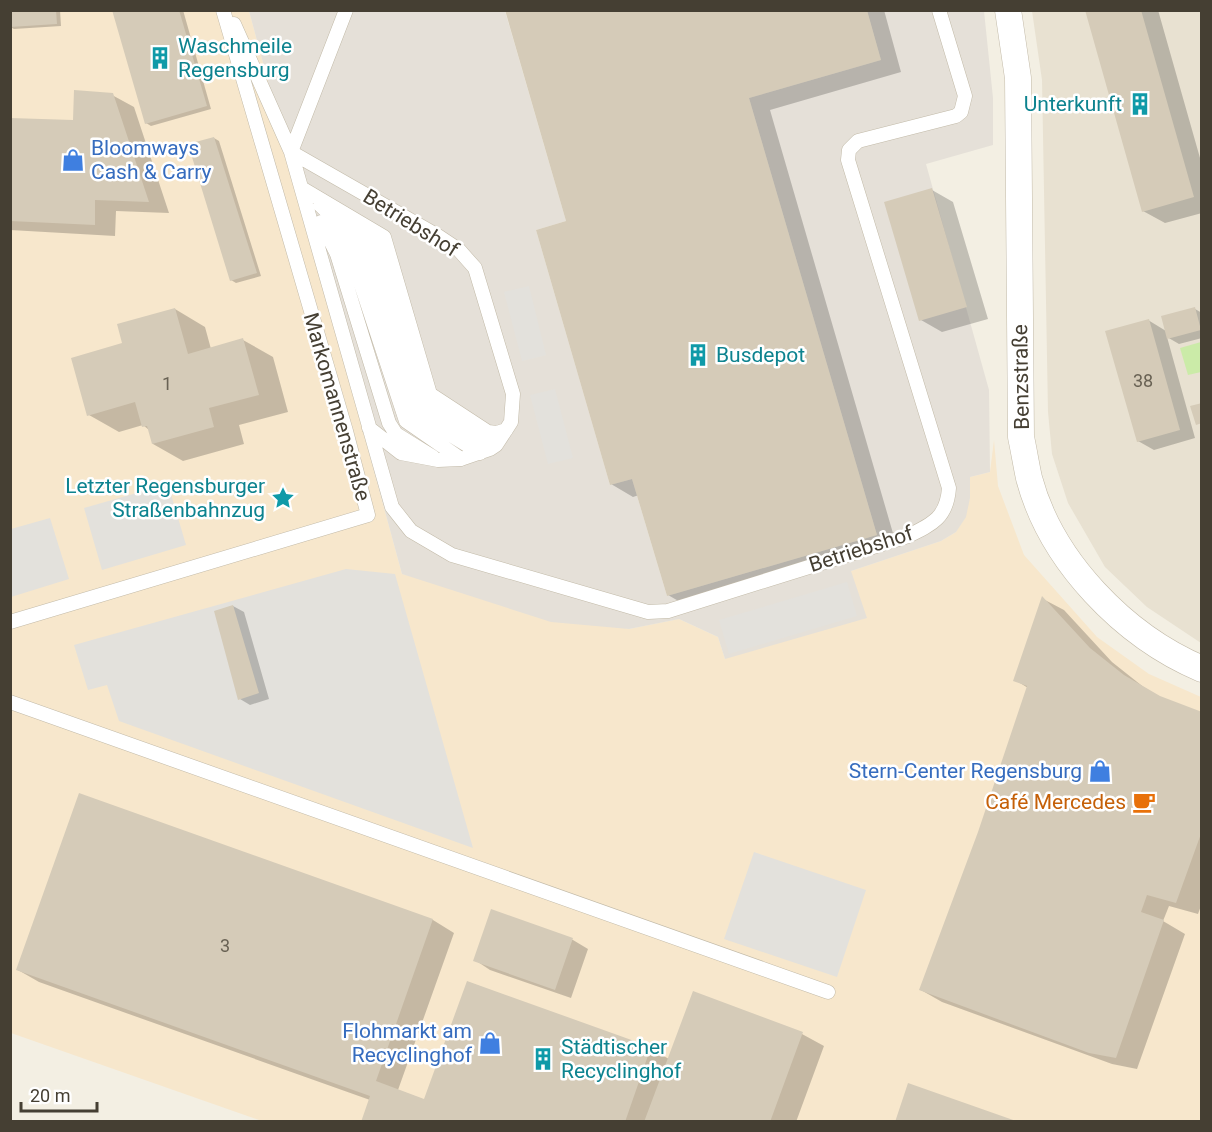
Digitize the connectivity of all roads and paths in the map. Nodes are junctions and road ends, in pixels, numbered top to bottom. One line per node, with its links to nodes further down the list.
1 (223, 10): 14 (lane, Markomannenstraße)
2 (228, 10): 6 (lane, Betriebshof)
3 (346, 10): 6 (lane)
4 (939, 10): 8 (lane, Betriebshof)
5 (1008, 10): 15 (street, Benzstraße)
6 (291, 152): 7 (lane, Betriebshof); 9 (lane, Betriebshof)
7 (303, 189): 8 (lane, Betriebshof); 9 (lane, Betriebshof); 10 (lane, Betriebshof); 11 (lane, Betriebshof); 12 (lane, Betriebshof); 13 (lane, Betriebshof)
8 (368, 426): 13 (lane, Betriebshof)
9 (506, 430): 10 (lane, Betriebshof)
10 (496, 445): 11 (lane, Betriebshof)
11 (480, 453): 12 (lane, Betriebshof)
12 (461, 459): 13 (lane, Betriebshof)
13 (438, 460)
14 (10, 622)
15 (1202, 669)
16 (10, 702): 17 (lane)
17 (828, 992)

